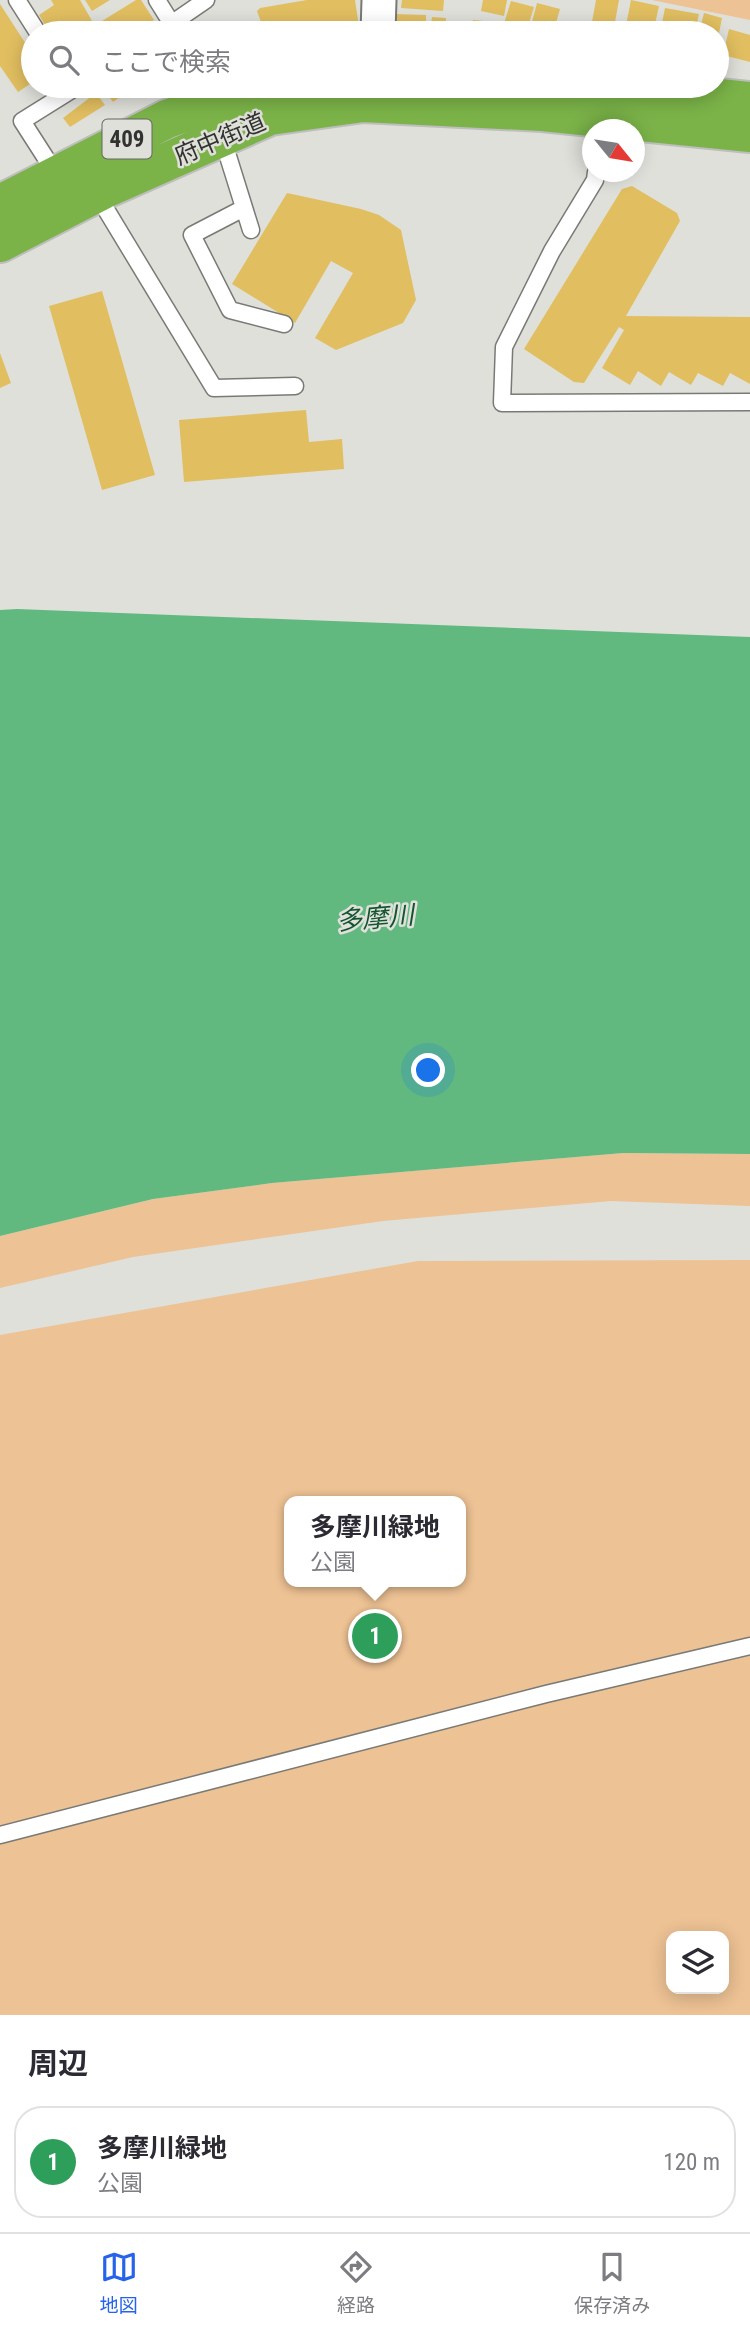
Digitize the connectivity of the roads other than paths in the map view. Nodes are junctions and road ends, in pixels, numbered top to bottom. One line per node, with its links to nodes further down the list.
1 (17, 0): 5 (lane)
2 (157, 0): 6 (lane)
3 (206, 0): 7 (lane)
4 (379, 0): 8 (street)
5 (30, 21)
6 (163, 21)
7 (176, 21)
8 (378, 21)
9 (57, 98): 15 (lane)
10 (226, 98): 15 (highway, 府中街道 / 409)
11 (750, 101): 12 (highway, 府中街道 / 409)
12 (602, 111): 13 (highway, 府中街道 / 409); 14 (highway, 府中街道 / 409)
13 (750, 133)
14 (222, 136): 17 (highway, 府中街道 / 409); 19 (lane)
15 (57, 174): 18 (highway, 府中街道 / 409)
16 (594, 182): 24 (lane)
17 (96, 193): 21 (highway, 府中街道 / 409); 23 (lane)
18 (0, 204)
19 (244, 208): 20 (lane); 22 (lane)
20 (251, 230)
21 (0, 243)
22 (284, 324)
23 (295, 387)
24 (750, 402)
25 (750, 1646): 26 (lane)
26 (0, 1835)

